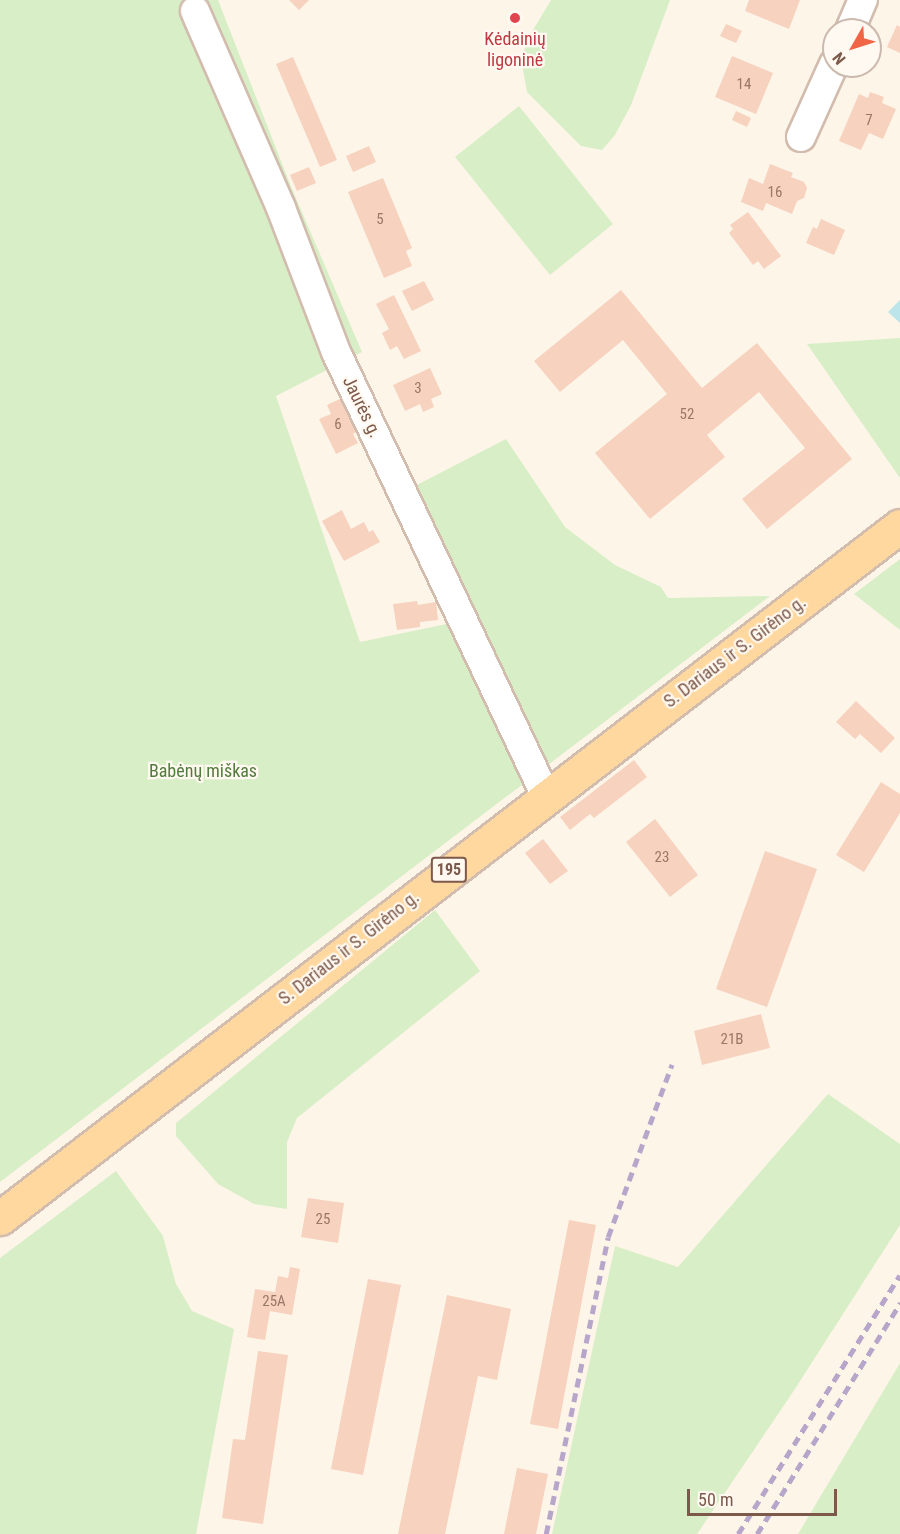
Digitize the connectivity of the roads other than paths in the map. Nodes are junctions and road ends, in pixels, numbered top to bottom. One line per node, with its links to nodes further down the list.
1 (863, 0): 3 (street)
2 (195, 11): 7 (street, Jaurės g.)
3 (855, 18)
4 (828, 78): 5 (street)
5 (801, 137)
6 (900, 526): 7 (main road, S. Dariaus ir S. Girėno g. / 195)
7 (546, 796): 8 (main road, S. Dariaus ir S. Girėno g. / 195)
8 (0, 1218)

